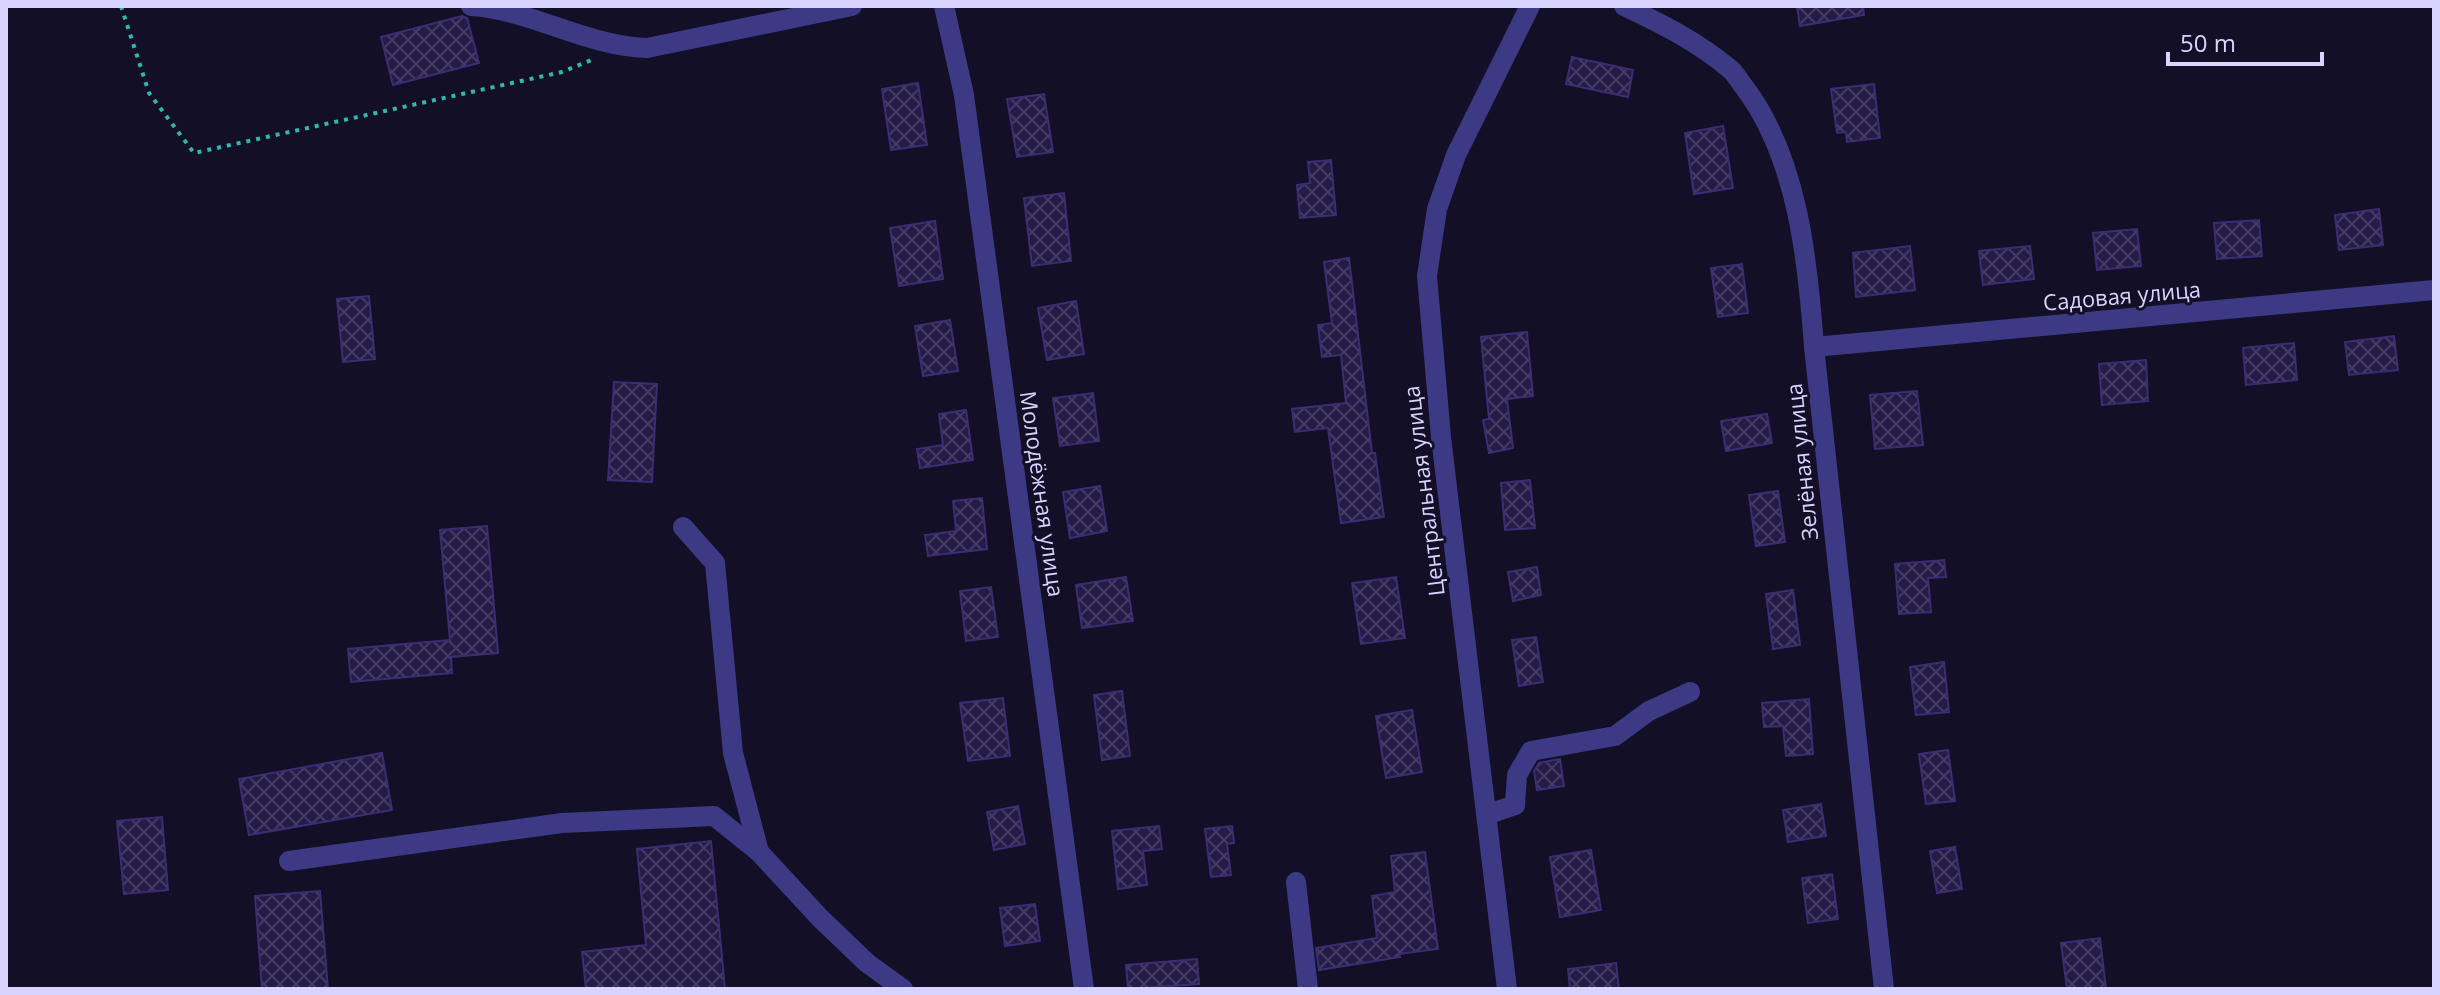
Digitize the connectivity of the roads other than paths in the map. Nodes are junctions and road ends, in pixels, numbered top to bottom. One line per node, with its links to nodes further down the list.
1 (471, 6): 2 (street)
2 (852, 6)
3 (944, 6): 15 (street, Молодёжная улица)
4 (1530, 6): 17 (street, Центральная улица)
5 (1624, 6): 7 (street, Зелёная улица)
6 (2434, 290): 7 (street, Садовая улица)
7 (1814, 347): 18 (street, Зелёная улица)
8 (683, 527): 11 (street)
9 (1690, 692): 10 (street)
10 (1492, 813)
11 (759, 852): 12 (street); 14 (street)
12 (289, 861)
13 (1296, 882): 16 (street)
14 (903, 989)
15 (1084, 989)
16 (1308, 989)
17 (1507, 989)
18 (1884, 989)

